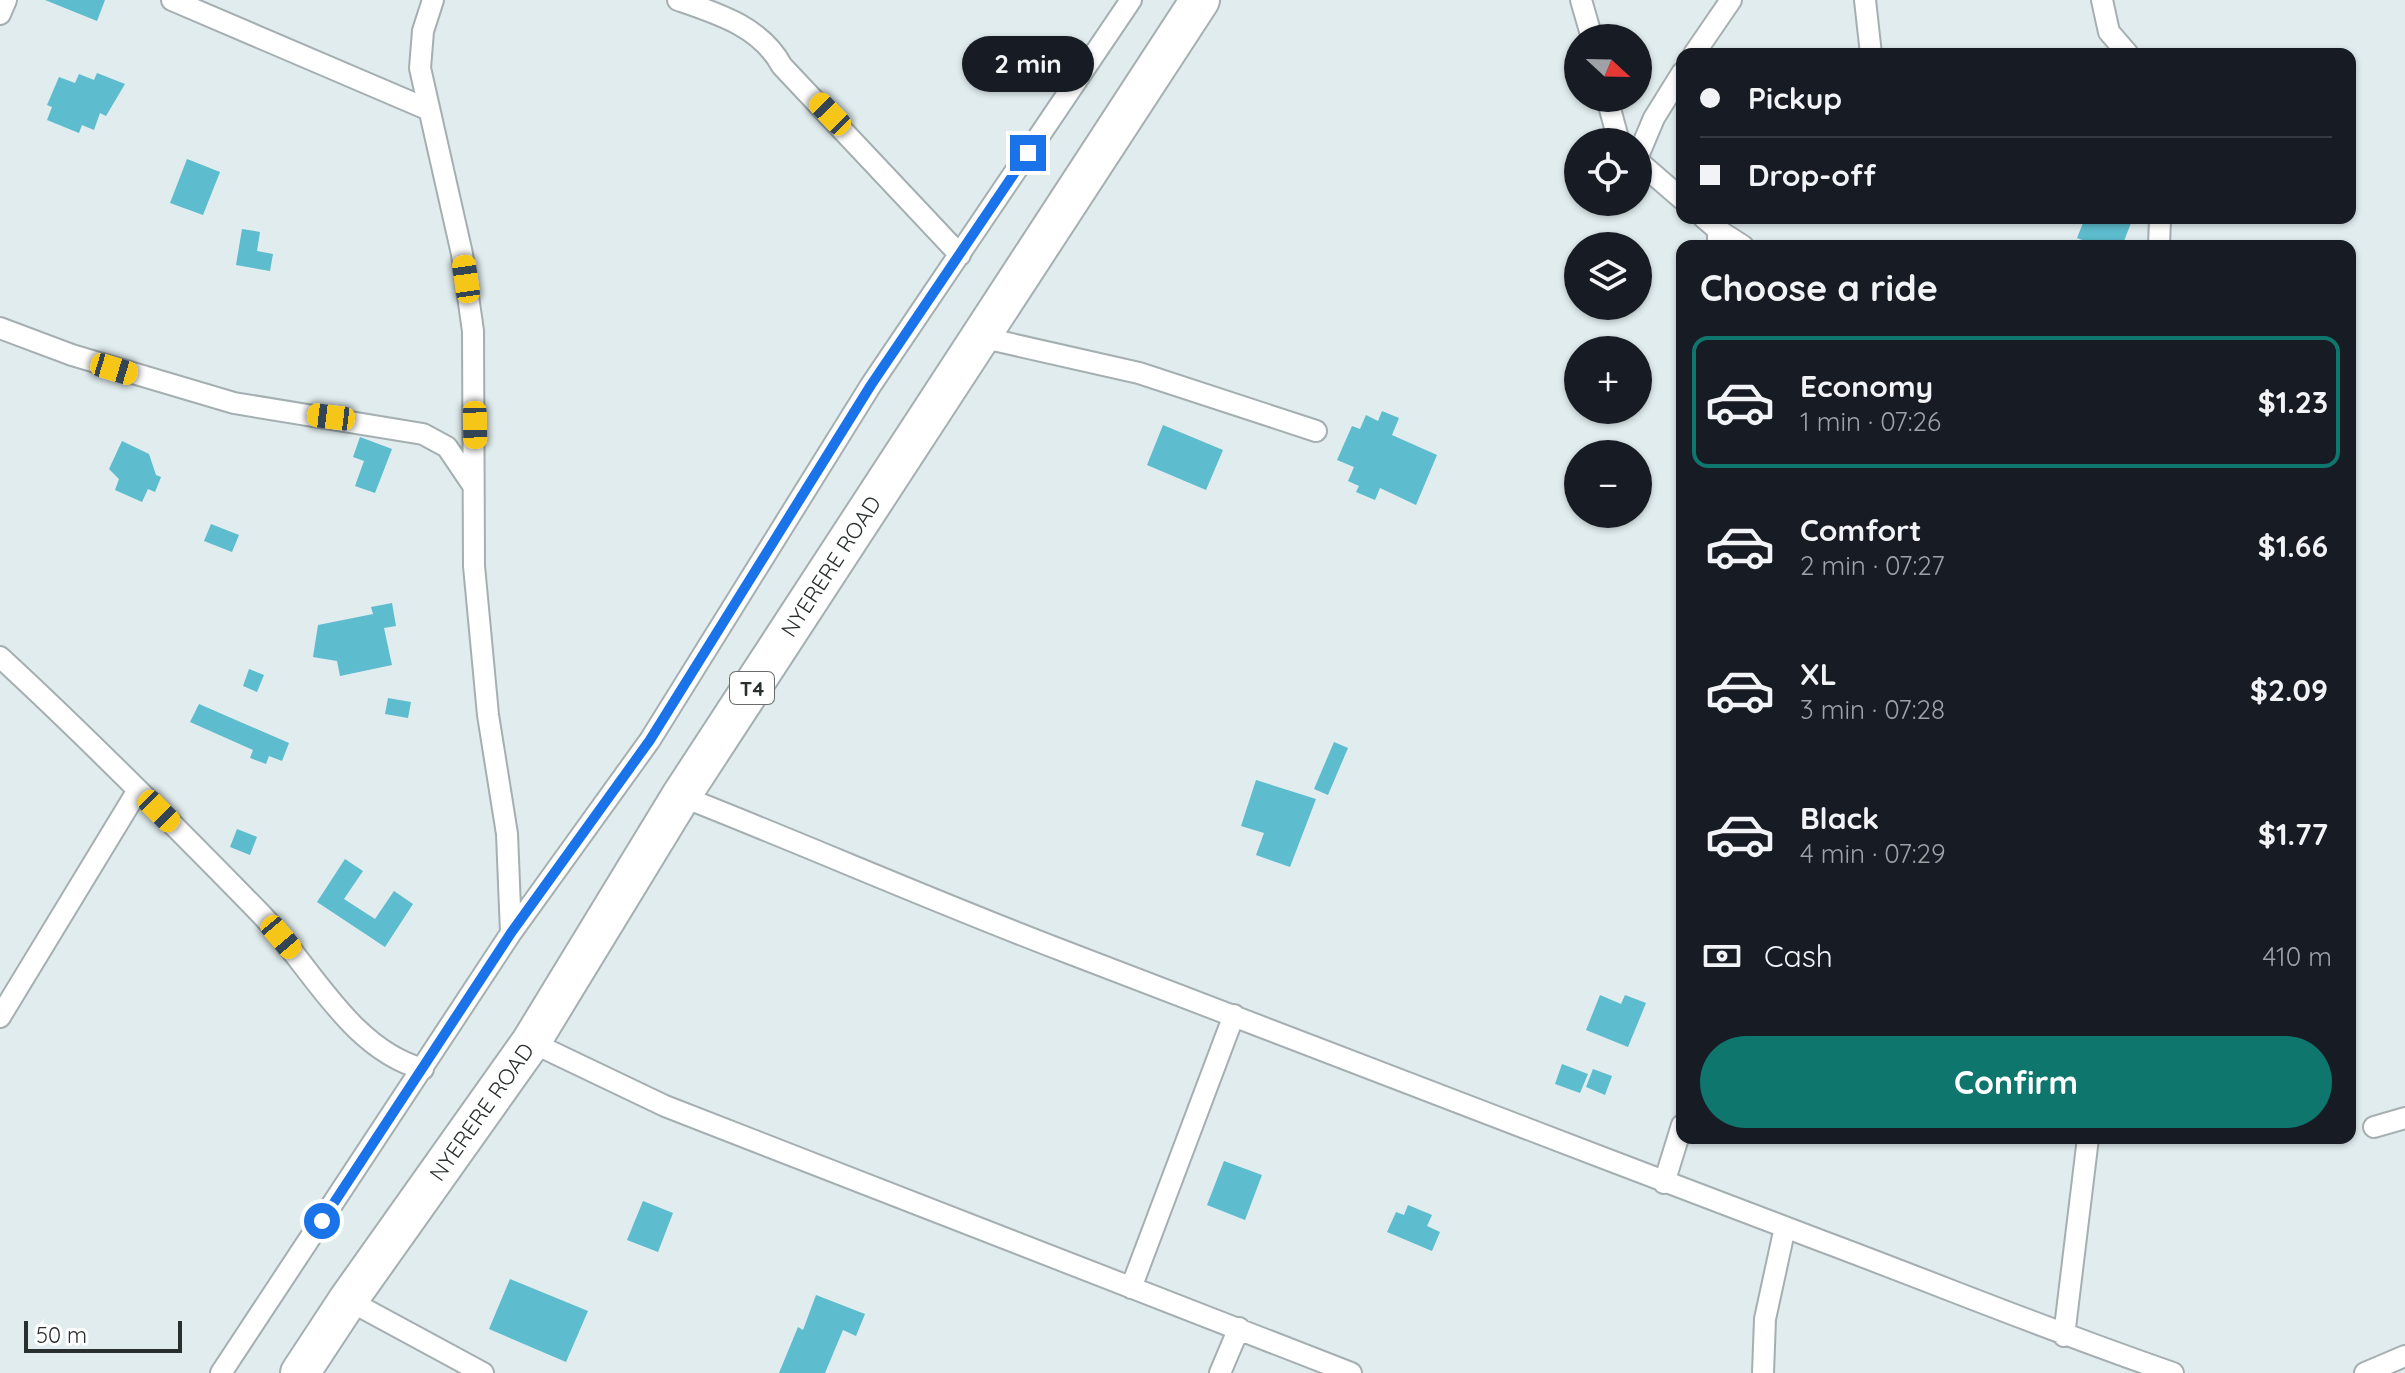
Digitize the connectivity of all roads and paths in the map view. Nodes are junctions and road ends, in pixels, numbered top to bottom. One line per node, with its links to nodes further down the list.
1 (6, 0): 11 (street)
2 (172, 0): 17 (street)
3 (433, 0): 17 (street)
4 (678, 0): 23 (street)
5 (1131, 0): 23 (street)
6 (1200, 0): 25 (highway, NYERERE ROAD / T4)
7 (1581, 0): 12 (street)
8 (1731, 0): 13 (street)
9 (1865, 0): 14 (street)
10 (2102, 0): 15 (street)
11 (0, 14)
12 (1588, 24)
13 (1698, 48)
14 (1870, 48)
15 (2123, 48)
16 (1676, 83): 18 (street)
17 (427, 109): 27 (street)
18 (1650, 128)
19 (1652, 172): 20 (street)
20 (1676, 194)
21 (1713, 231): 22 (street)
22 (1731, 240)
23 (960, 255): 31 (street)
24 (0, 328): 27 (street)
25 (980, 337): 26 (street); 30 (highway, NYERERE ROAD / T4)
26 (1316, 431)
27 (472, 484): 31 (street)
28 (0, 657): 29 (street)
29 (138, 790): 33 (street); 35 (street)
30 (681, 796): 32 (street); 34 (highway, NYERERE ROAD / T4)
31 (511, 933): 35 (street)
32 (1234, 1015): 40 (street); 42 (street)
33 (0, 1017)
34 (531, 1042): 42 (street); 43 (highway, NYERERE ROAD / T4)
35 (423, 1069): 47 (street)
36 (2405, 1118): 37 (street)
37 (2374, 1127)
38 (1676, 1144): 40 (street)
39 (2087, 1144): 45 (street)
40 (1664, 1183): 41 (street)
41 (1785, 1227): 45 (street); 52 (street)
42 (1131, 1288): 44 (street)
43 (348, 1300): 48 (highway, NYERERE ROAD / T4); 49 (street)
44 (1239, 1328): 50 (street); 51 (street)
45 (2064, 1336): 53 (street)
46 (2405, 1356): 54 (street)
47 (221, 1373)
48 (300, 1373)
49 (483, 1373)
50 (1220, 1373)
51 (1351, 1373)
52 (1763, 1373)
53 (2173, 1373)
54 (2365, 1373)

